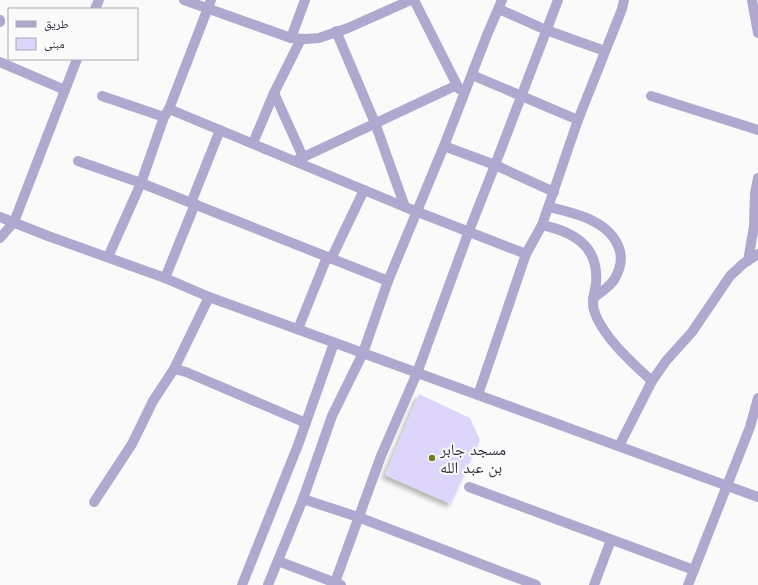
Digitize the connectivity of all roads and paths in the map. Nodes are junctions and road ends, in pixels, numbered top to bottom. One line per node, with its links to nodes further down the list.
1 (184, 0): 7 (street)
2 (304, 0): 12 (street)
3 (558, 0): 9 (street)
4 (624, 0): 13 (street)
5 (752, 0): 11 (street)
6 (409, 1): 10 (street); 17 (street)
7 (210, 4): 12 (street); 24 (street)
8 (501, 5): 9 (street); 16 (street)
9 (546, 30): 13 (street); 22 (street)
10 (336, 31): 12 (street); 26 (street)
11 (758, 33)
12 (296, 39): 19 (street)
13 (605, 51): 25 (street)
14 (77, 60): 18 (street)
15 (0, 62): 18 (street)
16 (472, 75): 21 (street); 22 (street)
17 (457, 85): 21 (street); 26 (street)
18 (65, 90): 43 (street)
19 (274, 93): 29 (street); 31 (street)
20 (102, 96): 24 (street)
21 (463, 96): 30 (street)
22 (522, 96): 25 (street); 33 (street)
23 (650, 96): 28 (street)
24 (166, 113): 27 (street); 35 (street)
25 (578, 120): 37 (street)
26 (375, 123): 31 (street); 39 (street)
27 (220, 130): 29 (street); 38 (street)
28 (758, 130)
29 (253, 143): 31 (street)
30 (444, 146): 33 (street); 41 (street)
31 (299, 159): 36 (street)
32 (78, 161): 35 (street)
33 (495, 165): 37 (street); 45 (street)
34 (758, 178): 51 (street)
35 (142, 183): 38 (street); 49 (street)
36 (364, 190): 39 (street); 50 (street)
37 (554, 192): 40 (street)
38 (193, 203): 50 (street); 52 (street)
39 (405, 207): 41 (street)
40 (548, 207): 44 (street); 55 (street)
41 (417, 212): 45 (street); 53 (street)
42 (0, 217): 43 (street)
43 (14, 222): 46 (street); 49 (street)
44 (542, 225): 47 (street); 55 (street)
45 (468, 231): 47 (street); 60 (street)
46 (0, 238)
47 (526, 254): 62 (street)
48 (758, 254): 51 (street)
49 (108, 257): 52 (street)
50 (329, 258): 53 (street); 56 (street)
51 (748, 260): 61 (street)
52 (165, 278): 54 (street)
53 (388, 281): 58 (street)
54 (209, 298): 56 (street); 59 (street)
55 (593, 298): 61 (street)
56 (298, 329): 57 (street)
57 (334, 343): 58 (street); 64 (street)
58 (363, 353): 60 (street); 69 (street)
59 (174, 369): 64 (street); 70 (street)
60 (417, 373): 62 (street); 71 (street)
61 (652, 381): 65 (street)
62 (478, 395): 65 (street)
63 (758, 398): 66 (street)
64 (306, 423): 76 (street)
65 (619, 446): 66 (street)
66 (727, 486): 68 (street); 74 (street)
67 (469, 487): 72 (street)
68 (758, 496)
69 (303, 500): 71 (street); 73 (street)
70 (94, 502)
71 (358, 517): 75 (street); 78 (street)
72 (610, 540): 74 (street); 79 (street)
73 (278, 561): 75 (street); 77 (street)
74 (694, 570): 80 (street)
75 (336, 584)
76 (242, 585)
77 (268, 585)
78 (536, 585)
79 (594, 585)
80 (688, 585)

